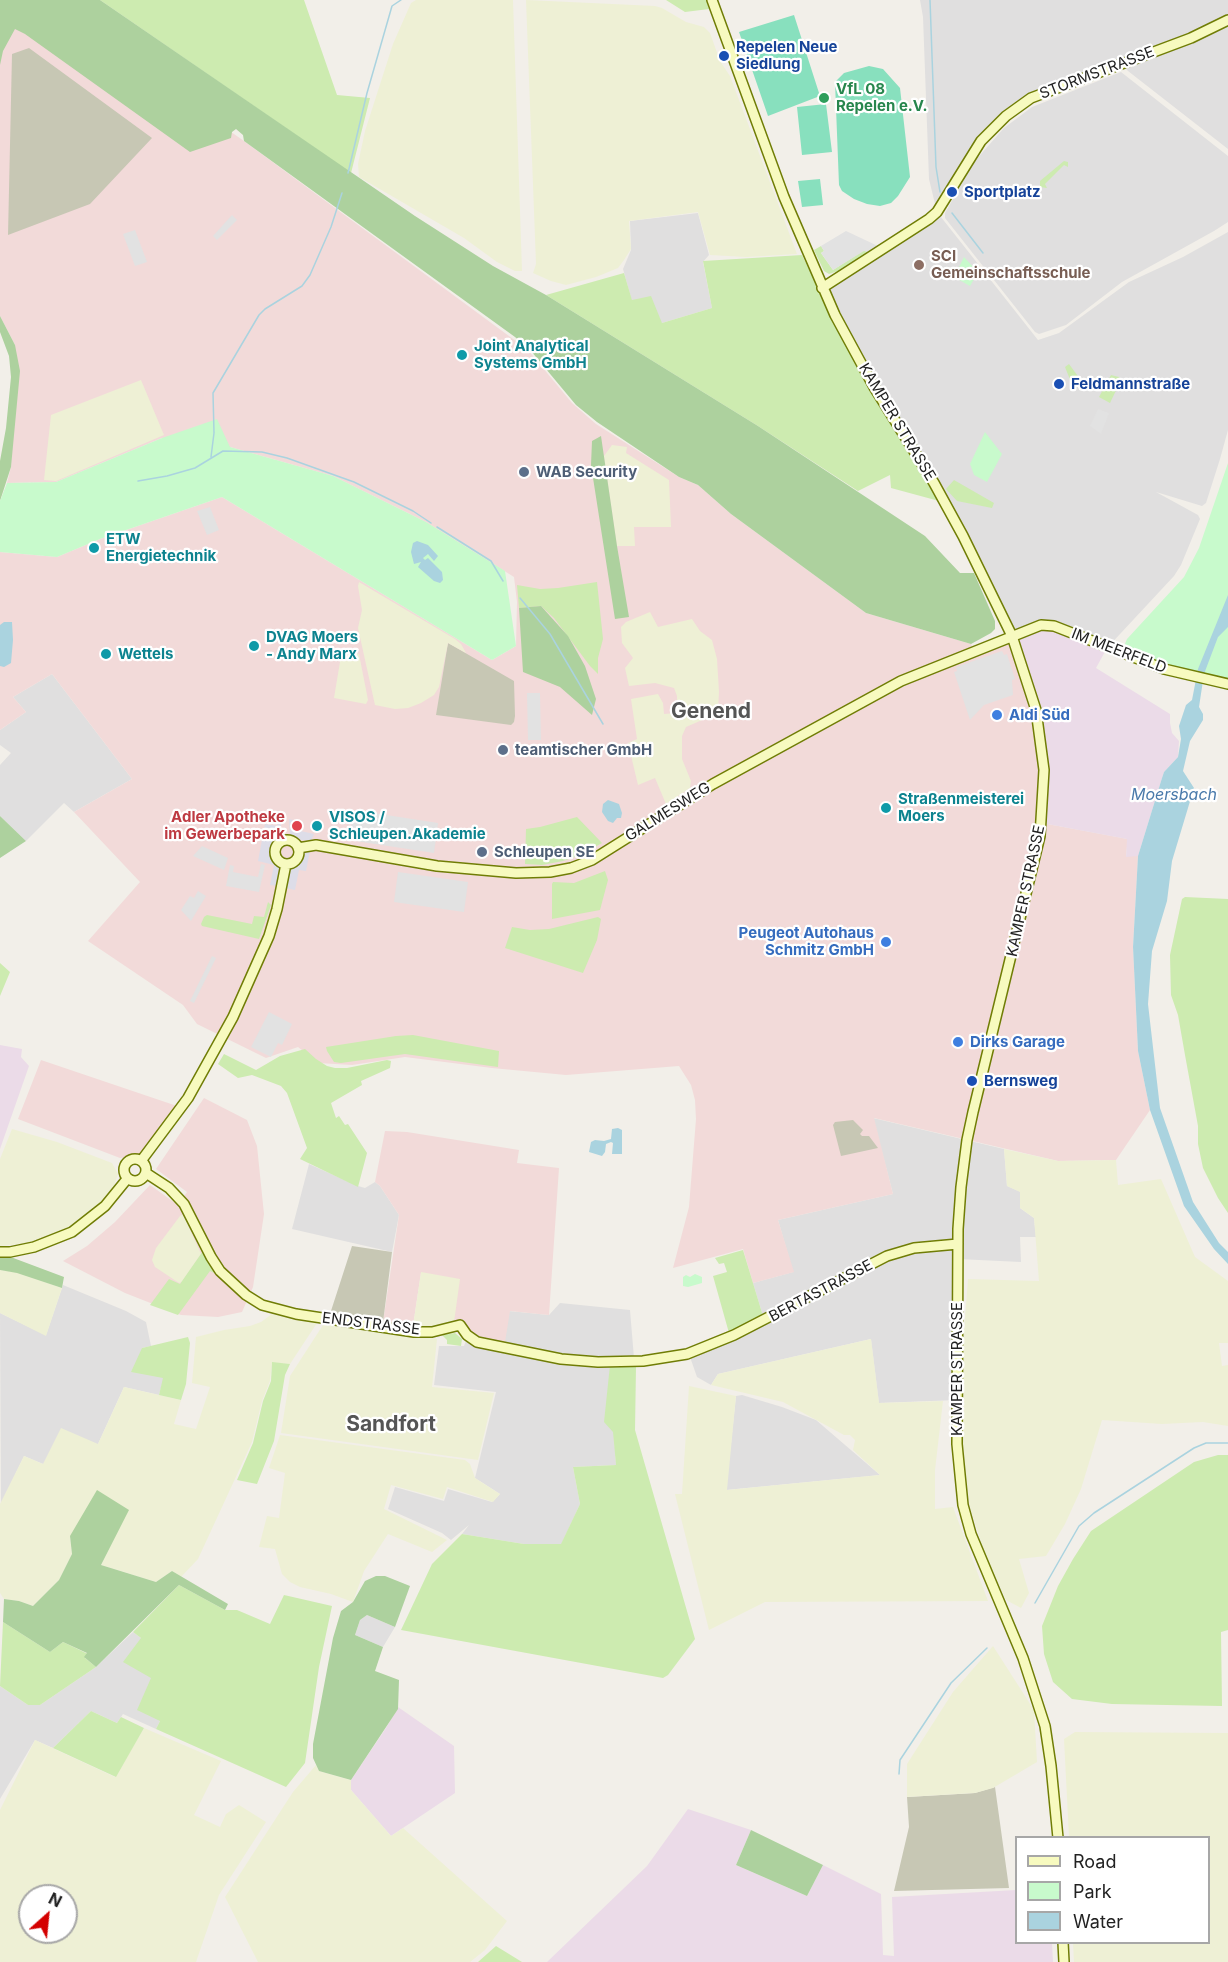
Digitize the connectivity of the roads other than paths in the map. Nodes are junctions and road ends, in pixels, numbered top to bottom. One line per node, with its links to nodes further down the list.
1 (712, 0): 3 (street, KAMPER STRASSE)
2 (1228, 20): 3 (street, STORMSTRASSE)
3 (822, 288): 4 (street, KAMPER STRASSE)
4 (1012, 636): 5 (street, IM MEERFELD); 6 (street, GALMESWEG); 11 (street, KAMPER STRASSE)
5 (1228, 684)
6 (298, 848): 7 (street); 7 (street)
7 (286, 864): 8 (street)
8 (141, 1161): 9 (street); 10 (street)
9 (146, 1173): 10 (street); 13 (street, ENDSTRASSE)
10 (127, 1179): 12 (street)
11 (958, 1244): 13 (street, BERTASTRASSE); 14 (street, KAMPER STRASSE)
12 (0, 1252)
13 (687, 1354)
14 (1058, 1836)
15 (1063, 1944): 16 (street)
16 (1064, 1962)

